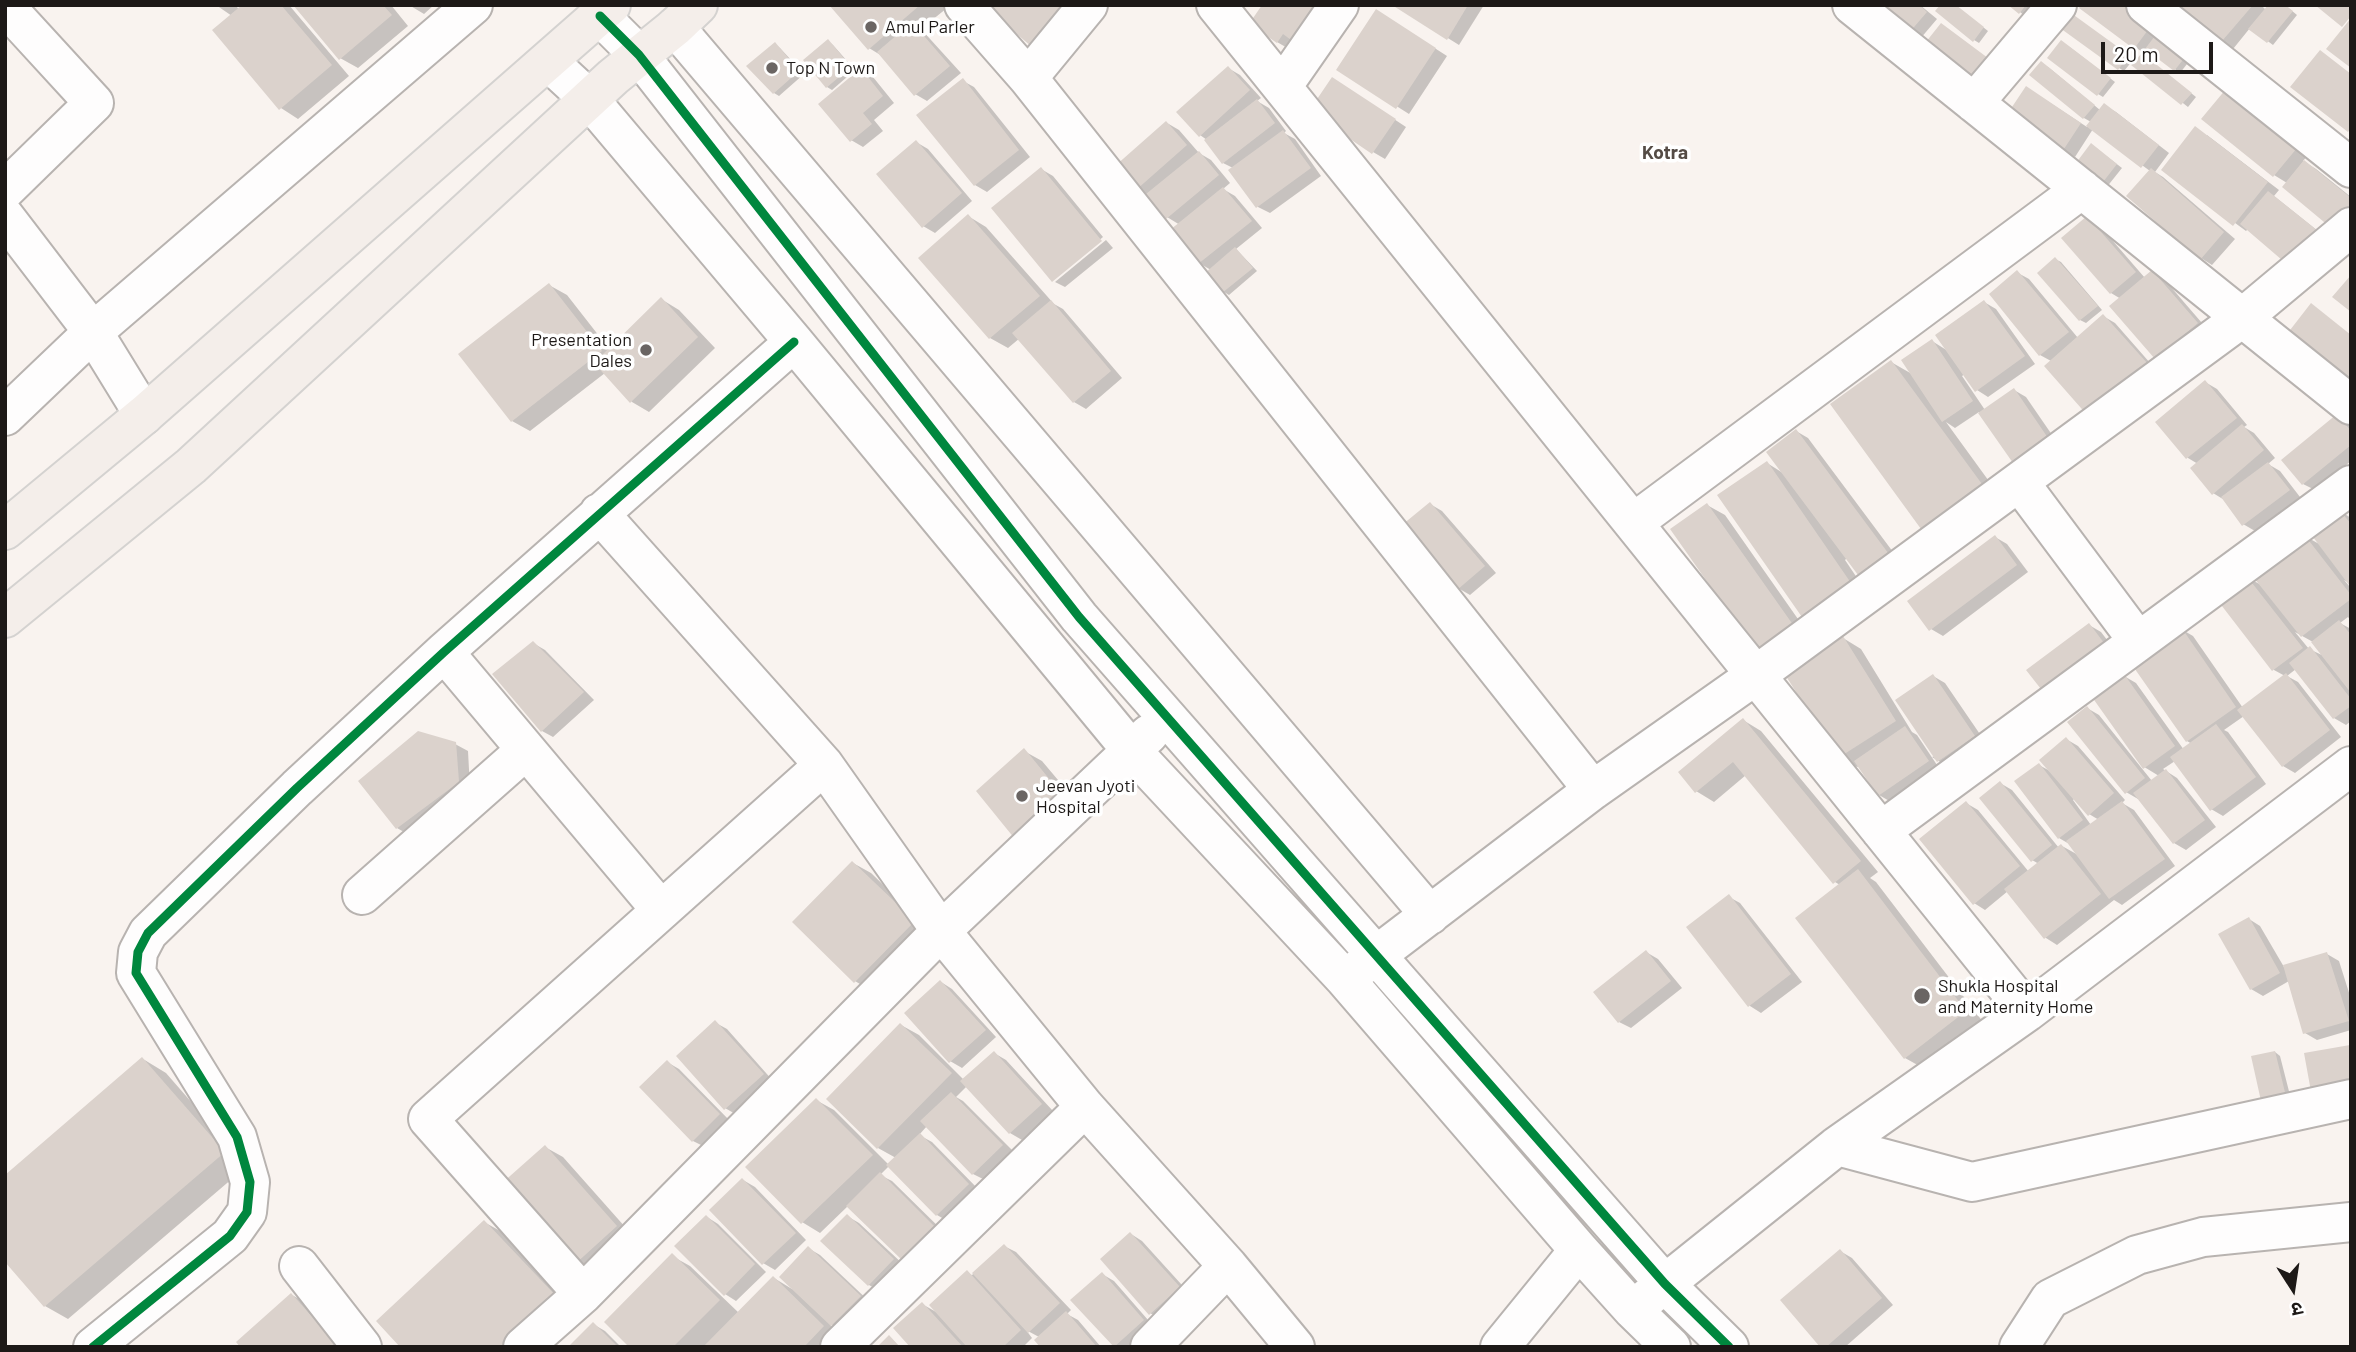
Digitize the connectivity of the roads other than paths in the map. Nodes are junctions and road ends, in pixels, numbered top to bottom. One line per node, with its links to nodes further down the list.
1 (473, 5): 24 (street)
2 (964, 5): 14 (street)
3 (1087, 5): 14 (street)
4 (1216, 5): 15 (street)
5 (1339, 5): 15 (street)
6 (1852, 5): 17 (street)
7 (2057, 5): 17 (street)
8 (2146, 5): 18 (street)
9 (5, 6): 20 (street)
10 (605, 10): 12 (street); 13 (main road)
11 (687, 16): 12 (main road); 47 (street)
12 (639, 55): 16 (main road); 38 (street)
13 (549, 62): 16 (street); 27 (main road)
14 (1028, 78): 43 (street)
15 (1282, 87): 32 (street)
16 (589, 99): 25 (street); 34 (main road)
17 (1974, 103): 19 (street)
18 (2351, 168)
19 (2082, 189): 23 (street); 32 (street)
20 (5, 190)
21 (5, 217): 24 (street)
22 (2351, 227): 23 (street)
23 (2242, 318): 26 (street); 29 (street)
24 (93, 332): 27 (street); 28 (street)
25 (794, 342): 31 (street); 40 (street)
26 (2351, 405)
27 (144, 415): 33 (main road)
28 (5, 416)
29 (2020, 483): 35 (street); 37 (street)
30 (2351, 485): 35 (street)
31 (599, 513): 36 (street); 41 (street)
32 (1633, 523): 37 (street)
33 (5, 530)
34 (5, 618)
35 (2138, 641): 44 (street)
36 (444, 652): 39 (street); 62 (street)
37 (1756, 675): 43 (street); 44 (street)
38 (1166, 716): 40 (street); 49 (street)
39 (526, 750): 45 (street); 46 (street)
40 (1132, 751): 48 (street); 50 (street)
41 (824, 765): 46 (street); 48 (street)
42 (2351, 766): 51 (street)
43 (1593, 790): 47 (street)
44 (1881, 831): 51 (street)
45 (362, 895)
46 (662, 910): 60 (street)
47 (1430, 915): 49 (street)
48 (941, 931): 53 (street); 60 (street)
49 (1377, 955): 50 (street); 59 (street)
50 (1345, 979): 56 (street)
51 (2027, 1012): 54 (street)
52 (2351, 1099): 54 (street)
53 (1085, 1107): 58 (street); 65 (street)
54 (1837, 1146): 59 (street)
55 (2351, 1222): 71 (street)
56 (1579, 1250): 61 (street); 68 (street)
57 (299, 1266): 63 (street)
58 (1228, 1266): 66 (street); 67 (street)
59 (1665, 1284): 61 (street); 70 (street)
60 (583, 1294): 64 (street)
61 (1633, 1310): 69 (street)
62 (93, 1347)
63 (362, 1347)
64 (523, 1347)
65 (840, 1347)
66 (1150, 1347)
67 (1295, 1347)
68 (1500, 1347)
69 (1671, 1347)
70 (1729, 1347)
71 (2020, 1347)

